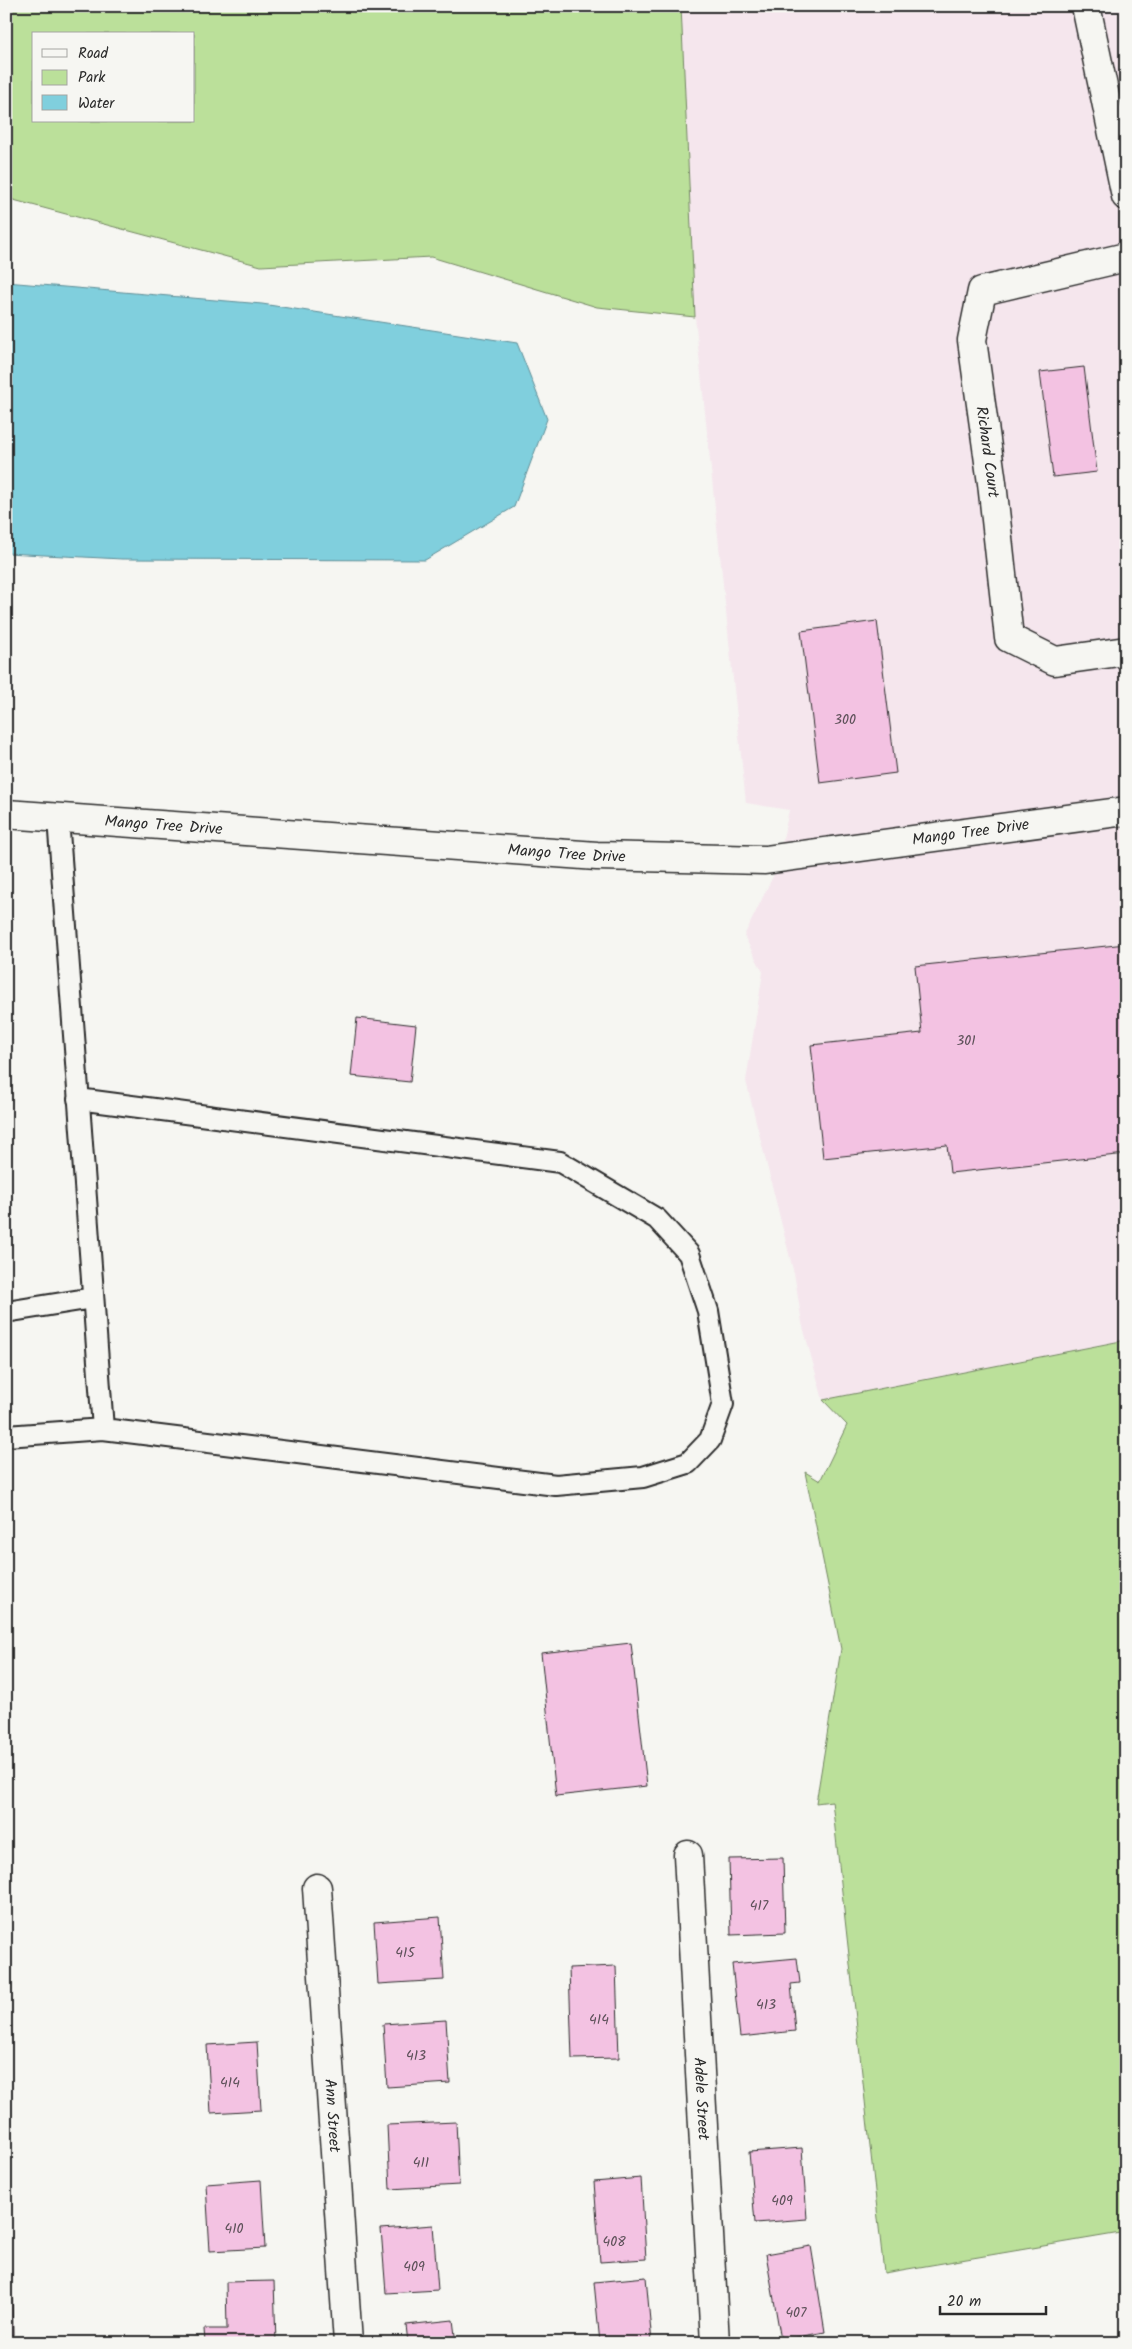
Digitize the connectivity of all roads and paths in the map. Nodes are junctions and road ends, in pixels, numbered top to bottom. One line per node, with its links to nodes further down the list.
1 (1086, 6): 2 (street)
2 (1126, 196)
3 (1126, 257): 4 (street, Richard Court)
4 (1126, 651)
5 (1126, 810): 7 (street, Mango Tree Drive)
6 (6, 814): 7 (street, Mango Tree Drive)
7 (58, 818): 8 (lane)
8 (78, 1099): 9 (lane); 11 (lane)
9 (93, 1298): 10 (lane); 11 (lane)
10 (6, 1312)
11 (103, 1429): 12 (lane)
12 (6, 1436)
13 (688, 1854): 16 (street, Adele Street)
14 (318, 1888): 15 (street, Ann Street)
15 (348, 2343)
16 (715, 2343)

